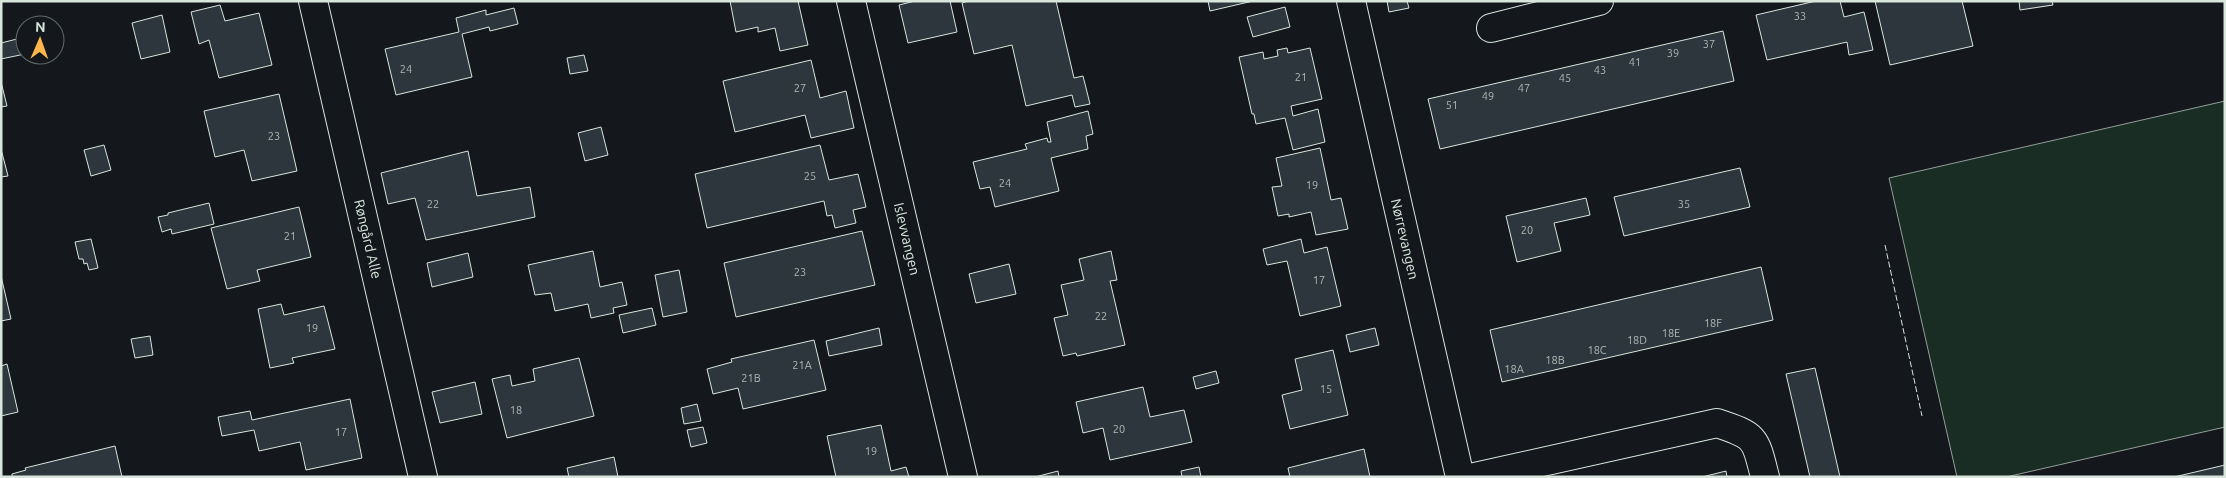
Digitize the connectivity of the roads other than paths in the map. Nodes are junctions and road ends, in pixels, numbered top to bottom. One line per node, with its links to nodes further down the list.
1 (313, 1): 6 (street, Røngård Alle)
2 (851, 1): 7 (street, Islevvangen)
3 (1351, 1): 8 (street, Nørrevangen)
4 (1599, 1): 5 (street)
5 (1491, 28)
6 (423, 477)
7 (963, 477)
8 (1460, 477)
9 (1475, 477): 10 (street)
10 (1765, 477)

